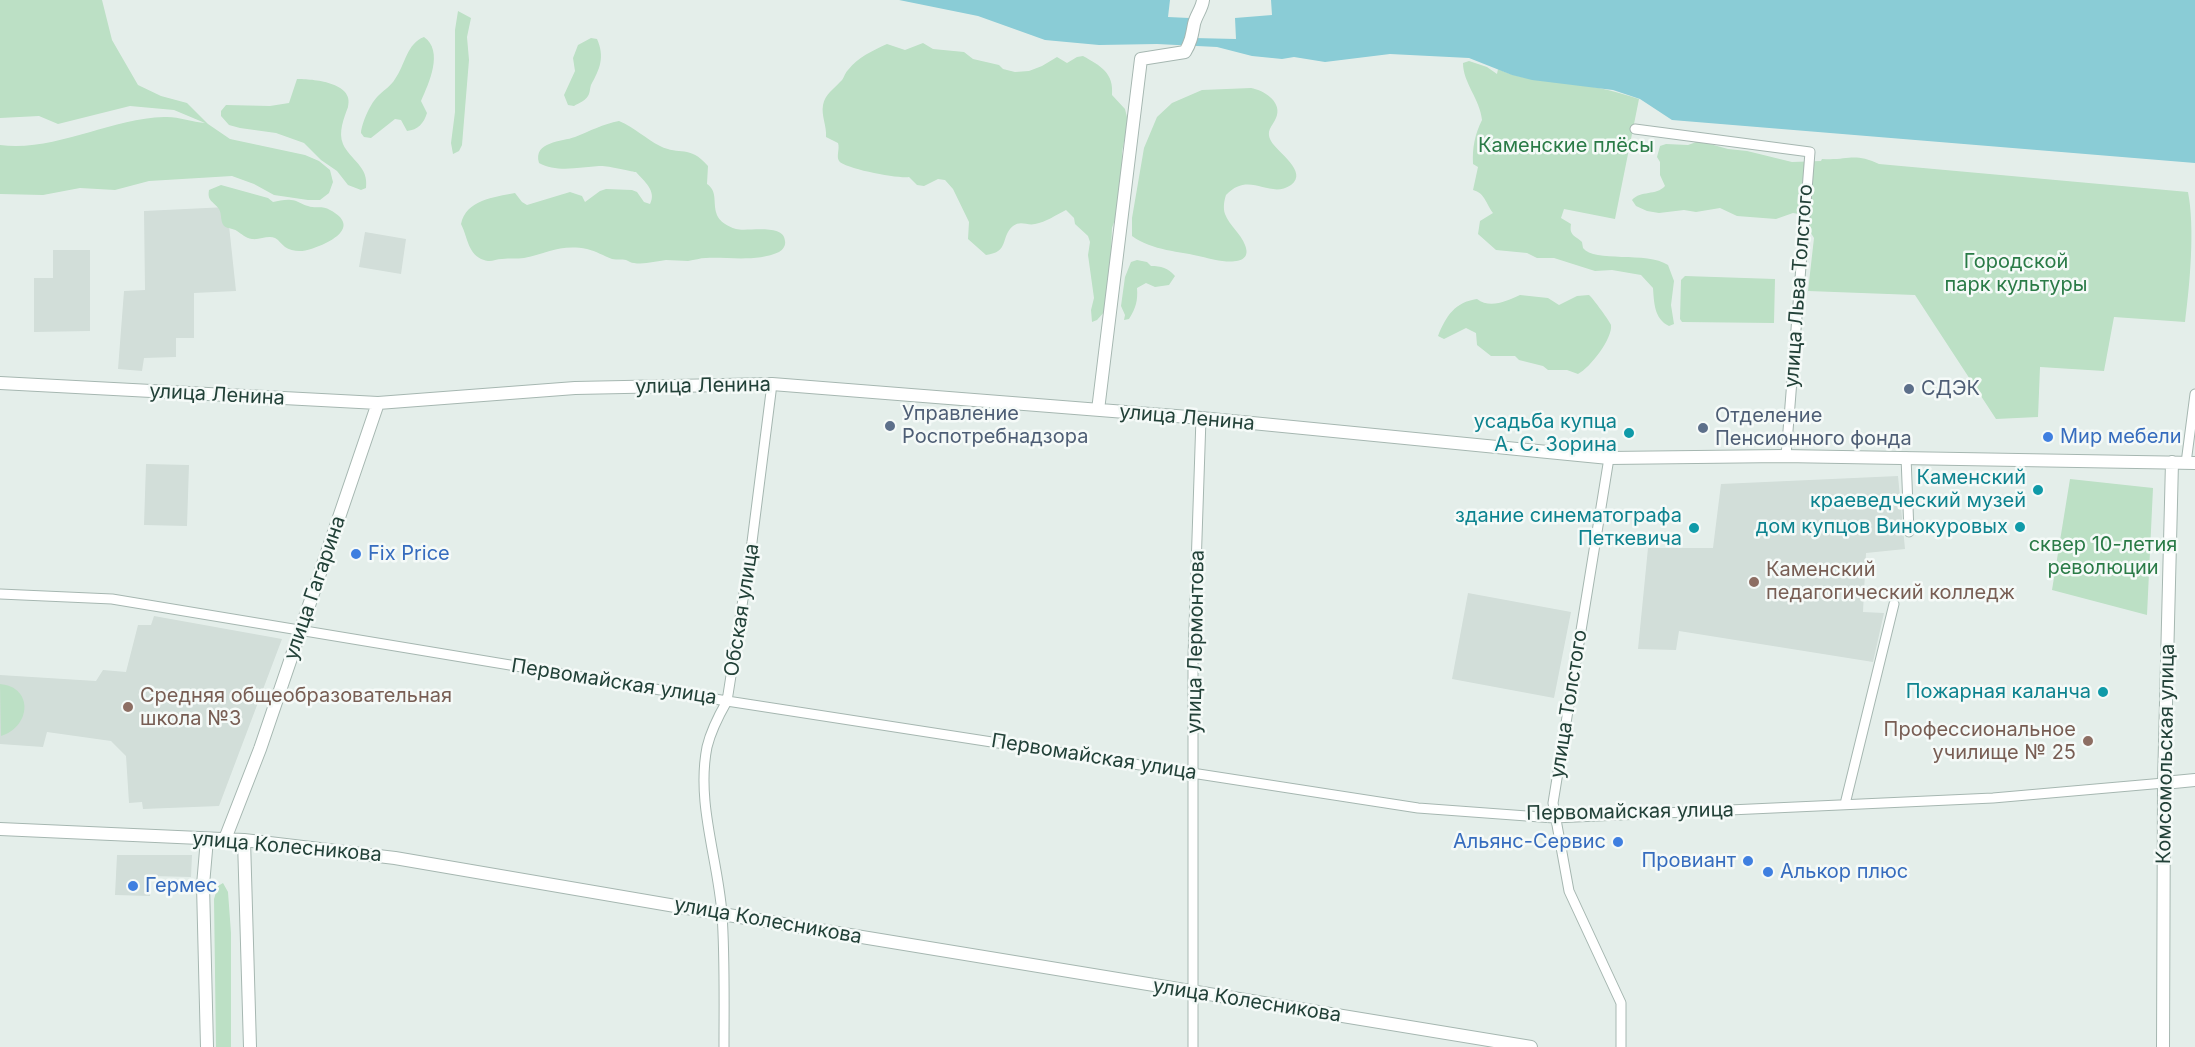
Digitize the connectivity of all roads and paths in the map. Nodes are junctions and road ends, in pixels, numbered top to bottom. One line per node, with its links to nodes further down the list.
1 (1203, 0): 7 (street)
2 (1635, 129): 9 (street, улица Льва Толстого)
3 (0, 383): 6 (street, улица Ленина)
4 (772, 384): 6 (street, улица Ленина); 7 (street, улица Ленина); 18 (street, Обская улица)
5 (2195, 394): 13 (street)
6 (378, 403): 17 (street, улица Гагарина)
7 (1098, 410): 8 (street, улица Ленина)
8 (1201, 418): 11 (street, улица Ленина); 19 (street, улица Лермонтова)
9 (1786, 456): 10 (street, улица Ленина); 11 (street, улица Ленина)
10 (1906, 457): 12 (street, улица Ленина); 14 (street)
11 (1609, 458): 23 (street, улица Толстого)
12 (2172, 462): 13 (street, улица Ленина); 21 (street, Комсомольская улица)
13 (2191, 463)
14 (1909, 531)
15 (0, 594): 17 (street, Первомайская улица)
16 (1894, 604): 22 (street)
17 (301, 630): 18 (street, Первомайская улица); 26 (street, улица Гагарина)
18 (728, 701): 19 (street, Первомайская улица); 28 (street, Обская улица)
19 (1194, 773): 23 (street, Первомайская улица); 29 (street, улица Лермонтова)
20 (2195, 780): 21 (street, Первомайская улица)
21 (2164, 783): 22 (street, Первомайская улица); 36 (street, Комсомольская улица)
22 (1845, 804): 23 (street, Первомайская улица)
23 (1554, 818): 35 (street, улица Толстого)
24 (0, 830): 25 (street, улица Колесникова)
25 (207, 838): 26 (street, улица Колесникова); 30 (street)
26 (225, 839): 27 (street, улица Колесникова)
27 (244, 840): 28 (street, улица Колесникова); 31 (street)
28 (722, 914): 29 (street, улица Колесникова); 32 (street, Обская улица)
29 (1193, 992): 33 (street, улица Лермонтова); 34 (street, улица Колесникова)
30 (207, 1047)
31 (250, 1047)
32 (724, 1047)
33 (1193, 1047)
34 (1531, 1047)
35 (1621, 1047)
36 (2163, 1047)

